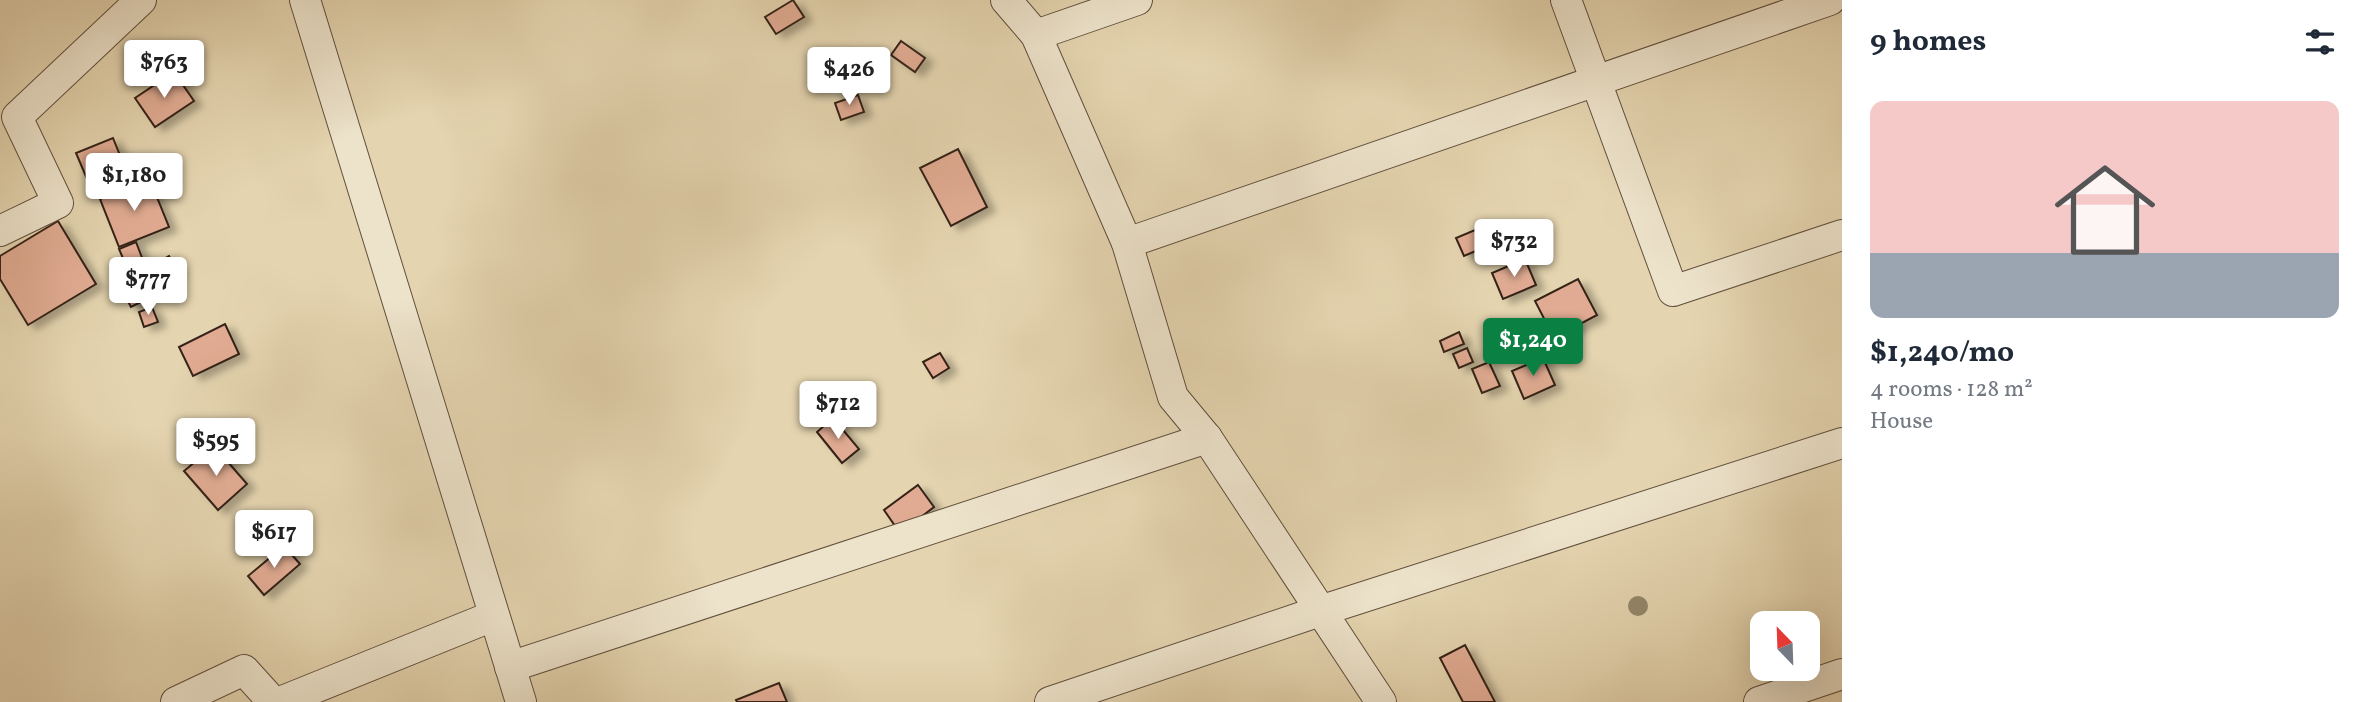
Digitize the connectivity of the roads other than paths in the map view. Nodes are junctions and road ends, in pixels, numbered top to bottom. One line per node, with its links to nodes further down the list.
1 (141, 0): 9 (street)
2 (305, 0): 15 (street)
3 (1006, 0): 7 (street)
4 (1137, 0): 7 (street)
5 (1566, 0): 8 (street)
6 (1830, 0): 8 (street)
7 (1036, 35): 11 (street)
8 (1595, 79): 10 (street); 11 (street)
9 (0, 230)
10 (1842, 235)
11 (1127, 243): 12 (street)
12 (1207, 438): 14 (street); 16 (street)
13 (1842, 443): 14 (street)
14 (1320, 611): 22 (street); 23 (street)
15 (493, 616): 16 (street); 20 (street)
16 (510, 667): 21 (street)
17 (1842, 674): 24 (street)
18 (176, 702): 19 (street)
19 (273, 702)
20 (280, 702)
21 (521, 702)
22 (1050, 702)
23 (1381, 702)
24 (1759, 702)

